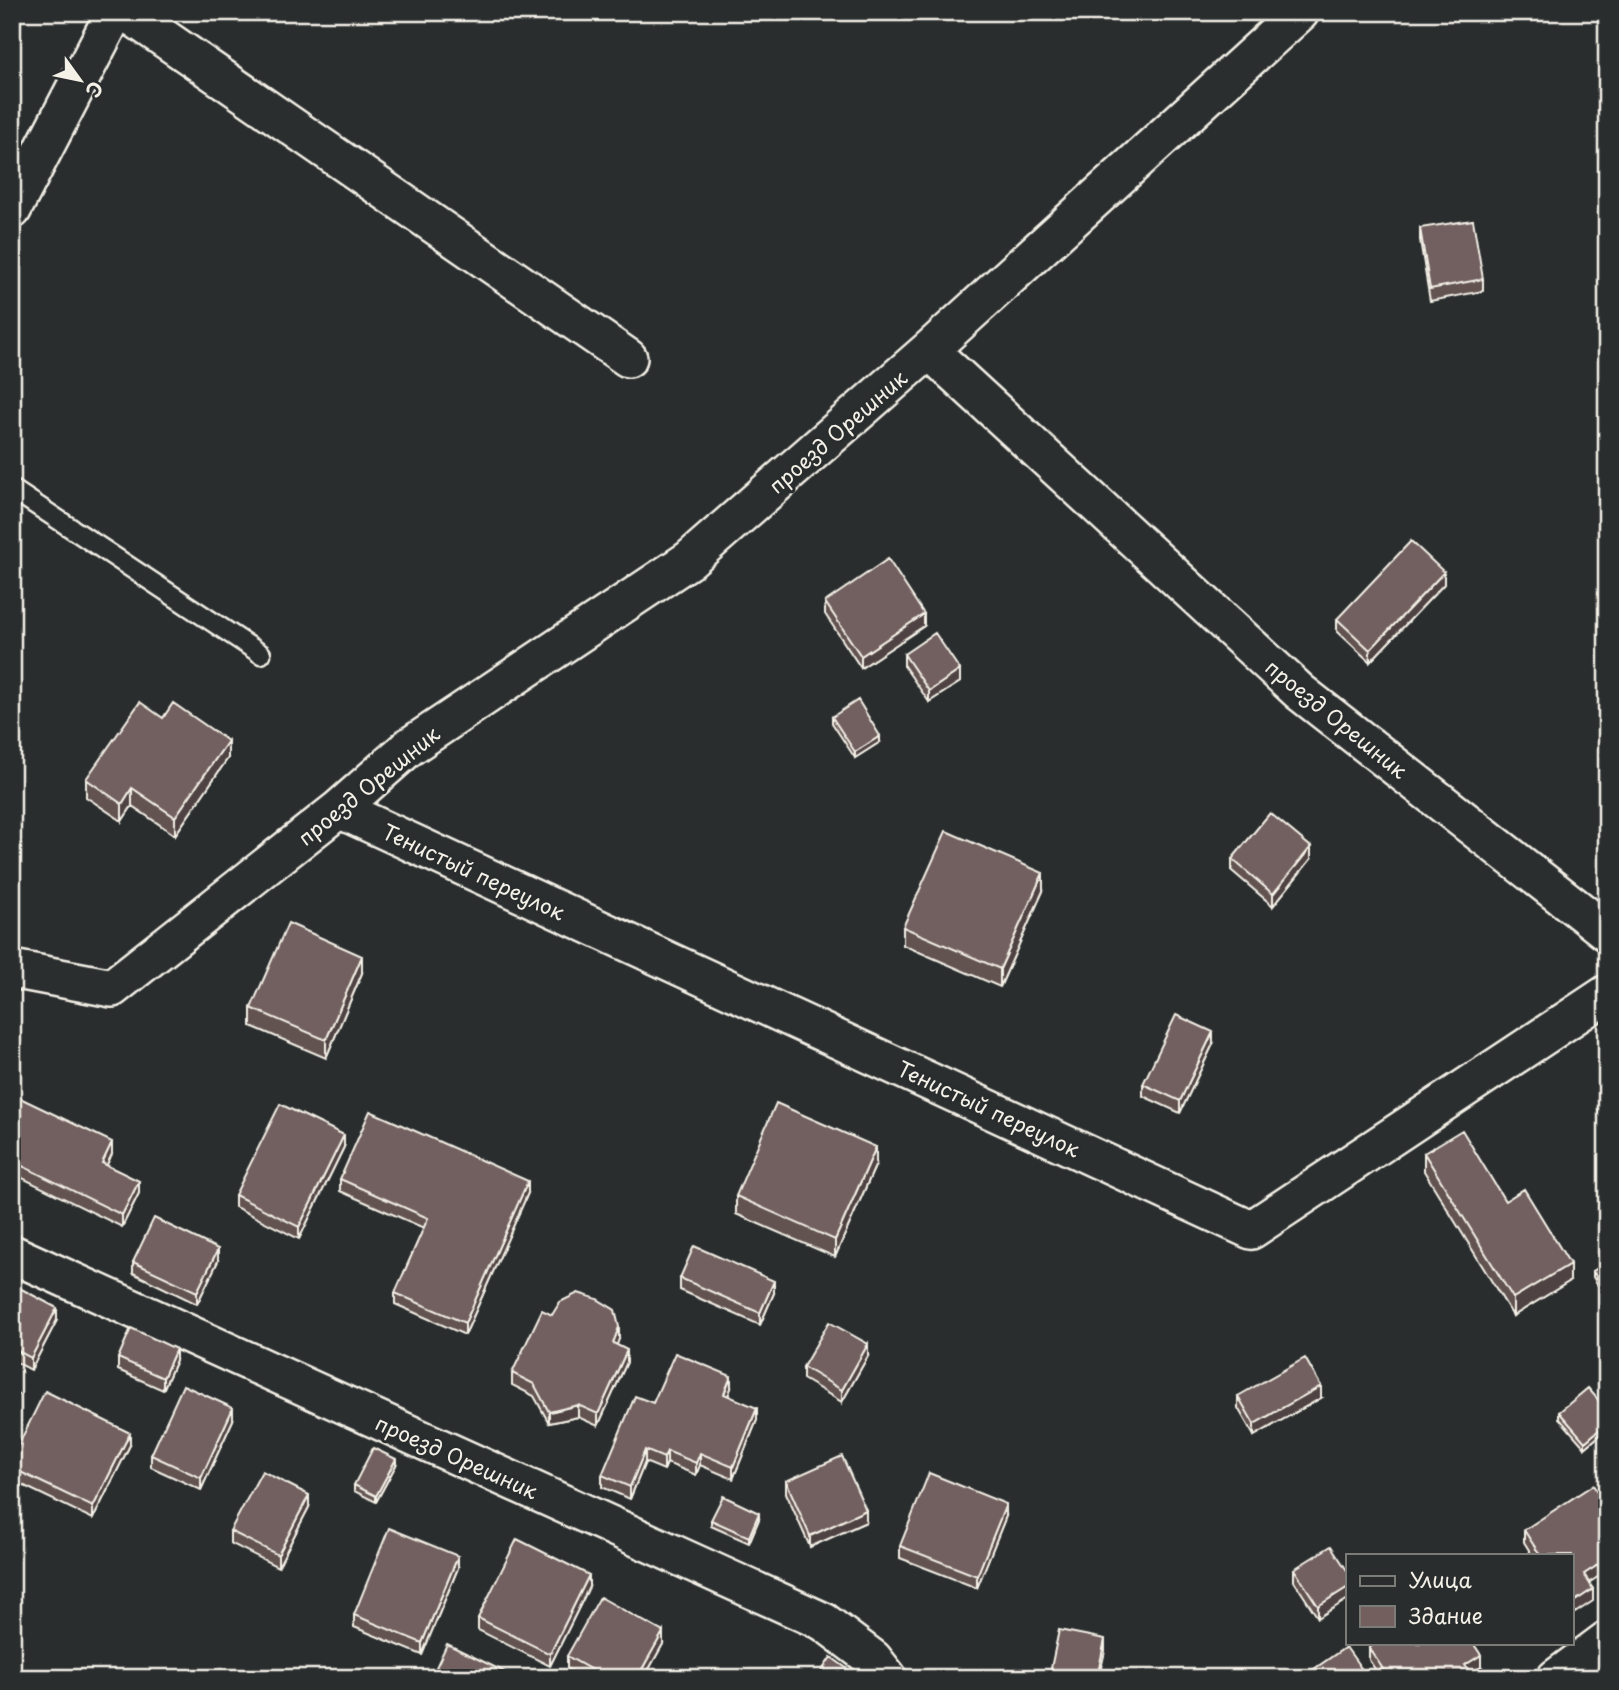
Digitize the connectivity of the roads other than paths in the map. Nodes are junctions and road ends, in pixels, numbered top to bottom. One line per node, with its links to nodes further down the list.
1 (115, 12): 4 (street)
2 (126, 12): 6 (street)
3 (1300, 12): 5 (street)
4 (12, 210)
5 (929, 350): 9 (street, проезд Орешник); 10 (street, проезд Орешник)
6 (628, 358)
7 (12, 489): 8 (lane)
8 (261, 654)
9 (339, 809): 11 (street, проезд Орешник); 12 (street, Тенистый переулок)
10 (1607, 932)
11 (12, 968)
12 (1607, 994)
13 (12, 1254): 15 (street, проезд Орешник)
14 (1607, 1640): 16 (street)
15 (888, 1678)
16 (1556, 1678)

